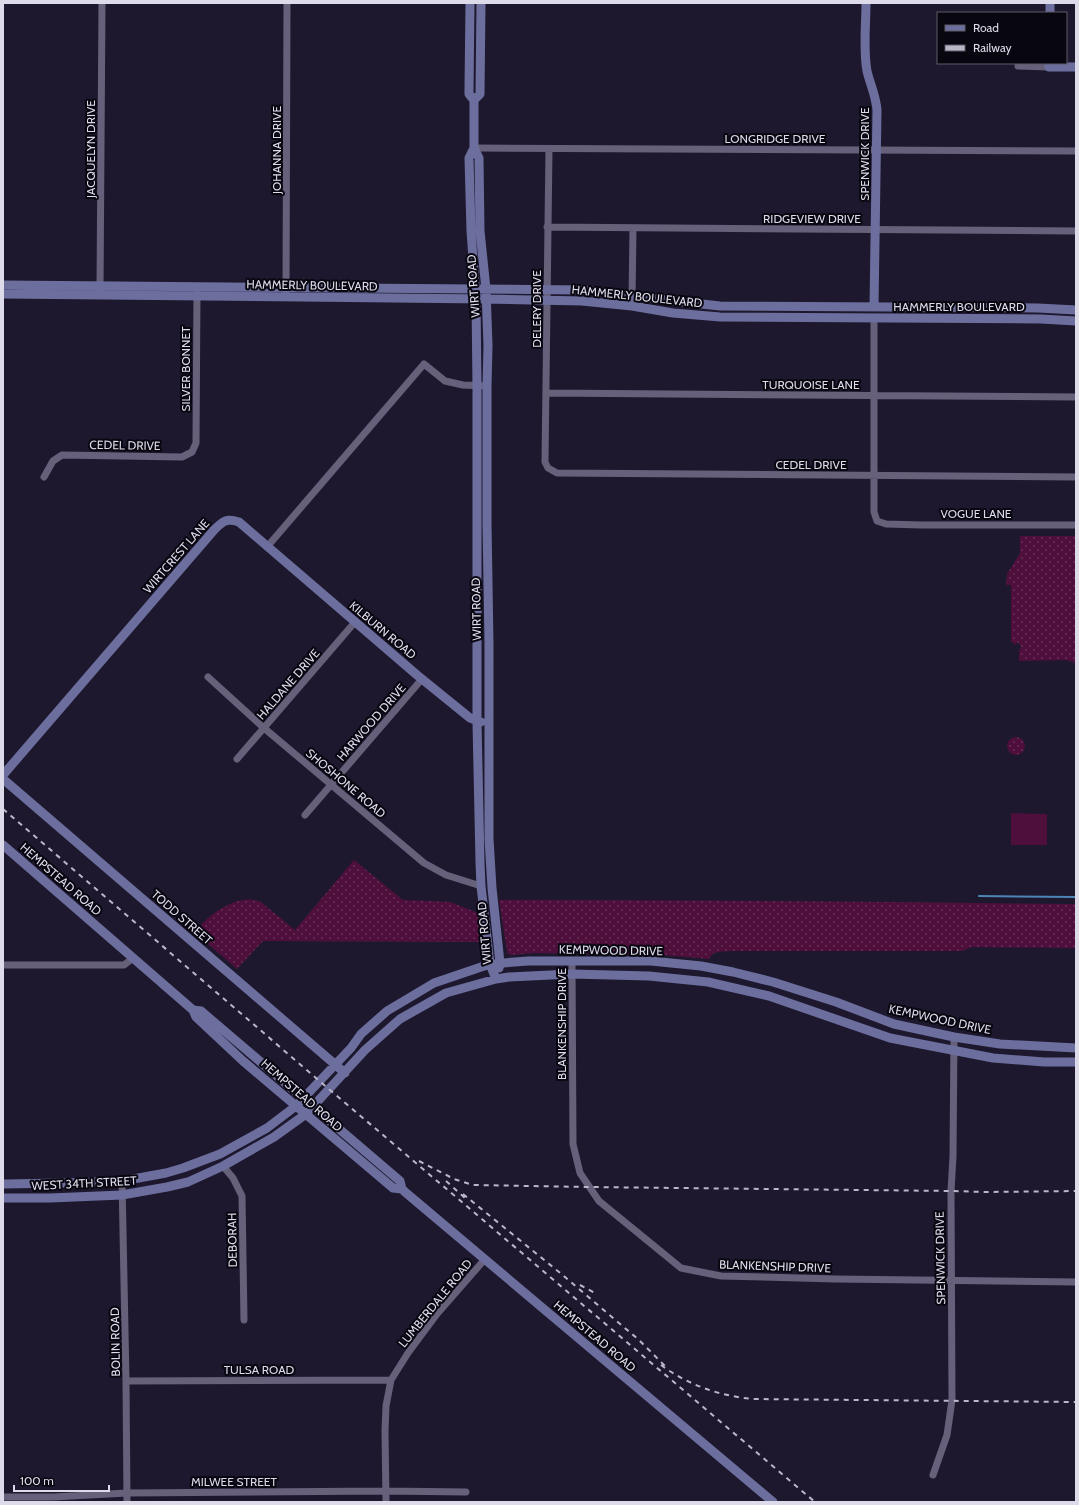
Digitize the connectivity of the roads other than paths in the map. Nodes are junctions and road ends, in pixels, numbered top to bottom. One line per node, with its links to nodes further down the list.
1 (102, 3): 19 (street, JACQUELYN DRIVE)
2 (288, 3): 21 (street, JOHANNA DRIVE)
3 (470, 3): 9 (main road, WIRT ROAD)
4 (481, 3): 9 (main road, WIRT ROAD)
5 (866, 3): 12 (main road, SPENWICK DRIVE)
6 (1049, 65): 7 (street); 8 (main road)
7 (1018, 66)
8 (1076, 67)
9 (474, 100): 10 (main road, WIRT ROAD)
10 (474, 148): 11 (street, LONGRIDGE DRIVE); 25 (main road, WIRT ROAD); 26 (main road, WIRT ROAD)
11 (549, 149): 12 (street, LONGRIDGE DRIVE); 14 (street, DELERY DRIVE)
12 (876, 150): 13 (street, LONGRIDGE DRIVE); 16 (main road, SPENWICK DRIVE)
13 (1076, 151)
14 (547, 227): 15 (street, RIDGEVIEW DRIVE); 22 (street, DELERY DRIVE)
15 (633, 228): 16 (street, RIDGEVIEW DRIVE); 28 (street)
16 (875, 229): 17 (street, RIDGEVIEW DRIVE); 34 (main road, SPENWICK DRIVE)
17 (1076, 232)
18 (3, 285): 19 (main road, HAMMERLY BOULEVARD)
19 (100, 285): 20 (main road, HAMMERLY BOULEVARD); 27 (street, JACQUELYN DRIVE)
20 (197, 286): 21 (main road, HAMMERLY BOULEVARD); 29 (street, SILVER BONNET)
21 (286, 287): 23 (main road, HAMMERLY BOULEVARD); 30 (street, JOHANNA DRIVE)
22 (547, 290): 26 (main road, HAMMERLY BOULEVARD); 28 (main road, HAMMERLY BOULEVARD); 31 (street, DELERY DRIVE)
23 (375, 293): 25 (main road, HAMMERLY BOULEVARD); 30 (main road, HAMMERLY BOULEVARD)
24 (3, 294): 27 (main road, HAMMERLY BOULEVARD)
25 (475, 294): 26 (main road, HAMMERLY BOULEVARD); 45 (main road, WIRT ROAD)
26 (486, 294): 31 (main road, HAMMERLY BOULEVARD); 45 (main road, WIRT ROAD)
27 (100, 295): 29 (main road, HAMMERLY BOULEVARD)
28 (633, 295): 32 (street); 33 (main road, HAMMERLY BOULEVARD)
29 (197, 296): 30 (main road, HAMMERLY BOULEVARD); 49 (street, SILVER BONNET)
30 (286, 296)
31 (547, 300): 32 (main road, HAMMERLY BOULEVARD); 46 (street, DELERY DRIVE)
32 (632, 306): 39 (main road, HAMMERLY BOULEVARD)
33 (738, 306): 34 (main road, HAMMERLY BOULEVARD); 39 (main road)
34 (874, 306): 35 (main road, HAMMERLY BOULEVARD); 40 (main road)
35 (914, 307): 36 (main road, HAMMERLY BOULEVARD); 41 (main road)
36 (980, 308): 37 (main road, HAMMERLY BOULEVARD); 42 (main road)
37 (1064, 309): 38 (main road, HAMMERLY BOULEVARD); 43 (main road)
38 (1076, 310)
39 (738, 317): 40 (main road, HAMMERLY BOULEVARD)
40 (838, 318): 41 (main road, HAMMERLY BOULEVARD)
41 (874, 318): 42 (main road, HAMMERLY BOULEVARD); 47 (street)
42 (980, 318): 43 (main road, HAMMERLY BOULEVARD)
43 (1064, 320): 44 (main road, HAMMERLY BOULEVARD)
44 (1076, 321)
45 (482, 387): 55 (street); 59 (main road, WIRT ROAD); 60 (main road, WIRT ROAD)
46 (546, 393): 47 (street, TURQUOISE LANE); 50 (street, DELERY DRIVE)
47 (875, 395): 48 (street, TURQUOISE LANE); 51 (street)
48 (1076, 397)
49 (192, 452): 53 (street, CEDEL DRIVE)
50 (548, 468): 51 (street, CEDEL DRIVE)
51 (874, 476): 52 (street, CEDEL DRIVE); 54 (street, VOGUE LANE)
52 (1076, 477)
53 (44, 478)
54 (1076, 525)
55 (267, 547): 56 (main road, KILBURN ROAD); 63 (main road, WIRTCREST LANE)
56 (355, 622): 58 (main road, KILBURN ROAD); 61 (street, HALDANE DRIVE)
57 (208, 677): 61 (street, SHOSHONE ROAD)
58 (422, 679): 59 (main road, KILBURN ROAD); 65 (street, HARWOOD DRIVE)
59 (477, 722): 60 (main road); 68 (main road, WIRT ROAD)
60 (488, 722): 71 (main road, WIRT ROAD)
61 (264, 728): 62 (street, HALDANE DRIVE); 65 (street, SHOSHONE ROAD)
62 (237, 760)
63 (3, 775)
64 (3, 780): 83 (main road, TODD STREET)
65 (331, 785): 66 (street, HARWOOD DRIVE); 68 (street, SHOSHONE ROAD)
66 (305, 815)
67 (3, 845): 69 (main road, HEMPSTEAD ROAD)
68 (481, 886): 72 (main road, WIRT ROAD)
69 (133, 958): 73 (street); 77 (main road, HEMPSTEAD ROAD)
70 (572, 962): 71 (main road, KEMPWOOD DRIVE); 74 (street, BLANKENSHIP DRIVE); 79 (main road, KEMPWOOD DRIVE)
71 (500, 963): 72 (main road, KEMPWOOD DRIVE); 75 (main road, WIRT ROAD)
72 (490, 964): 75 (main road, WIRT ROAD); 76 (main road, KEMPWOOD DRIVE)
73 (3, 965)
74 (572, 974): 75 (main road, KEMPWOOD DRIVE); 81 (main road, KEMPWOOD DRIVE); 96 (street, BLANKENSHIP DRIVE)
75 (496, 979): 78 (main road, KEMPWOOD DRIVE)
76 (401, 1002): 78 (main road); 83 (main road, KEMPWOOD DRIVE)
77 (193, 1010): 85 (main road, HEMPSTEAD ROAD); 86 (main road, HEMPSTEAD ROAD)
78 (409, 1014): 84 (main road, KEMPWOOD DRIVE)
79 (954, 1037): 80 (main road, KEMPWOOD DRIVE); 81 (street, SPENWICK DRIVE)
80 (1076, 1048)
81 (954, 1051): 82 (main road, KEMPWOOD DRIVE); 96 (street, SPENWICK DRIVE)
82 (1076, 1062)
83 (335, 1064): 84 (main road, TODD STREET); 85 (main road, KEMPWOOD DRIVE)
84 (345, 1073): 87 (main road, KEMPWOOD DRIVE)
85 (302, 1098): 86 (main road, WEST 34TH STREET); 87 (main road, HEMPSTEAD ROAD)
86 (296, 1106): 88 (main road, HEMPSTEAD ROAD); 90 (main road, WEST 34TH STREET)
87 (313, 1108): 88 (main road, WEST 34TH STREET); 92 (main road, HEMPSTEAD ROAD)
88 (306, 1114): 89 (main road, WEST 34TH STREET); 92 (main road, HEMPSTEAD ROAD)
89 (223, 1166): 93 (main road, WEST 34TH STREET); 98 (street, DEBORAH)
90 (122, 1181): 91 (main road, WEST 34TH STREET); 93 (street, BOLIN ROAD)
91 (6, 1184): 94 (main road)
92 (402, 1190): 95 (main road, HEMPSTEAD ROAD)
93 (122, 1195): 94 (main road, WEST 34TH STREET); 100 (street, BOLIN ROAD)
94 (6, 1198)
95 (485, 1259): 99 (street, LUMBERDALE ROAD); 108 (main road, HEMPSTEAD ROAD)
96 (952, 1280): 97 (street, BLANKENSHIP DRIVE); 101 (street, SPENWICK DRIVE)
97 (1076, 1282)
98 (244, 1320)
99 (391, 1380): 100 (street, TULSA ROAD); 102 (street, LUMBERDALE ROAD)
100 (126, 1381): 104 (street, BOLIN ROAD)
101 (933, 1475)
102 (386, 1491): 103 (street, MILWEE STREET); 104 (street, MILWEE STREET); 107 (street, LUMBERDALE ROAD)
103 (466, 1492)
104 (127, 1493): 105 (street, MILWEE STREET); 106 (street, BOLIN ROAD)
105 (3, 1497)
106 (127, 1502)
107 (386, 1502)
108 (773, 1502)

